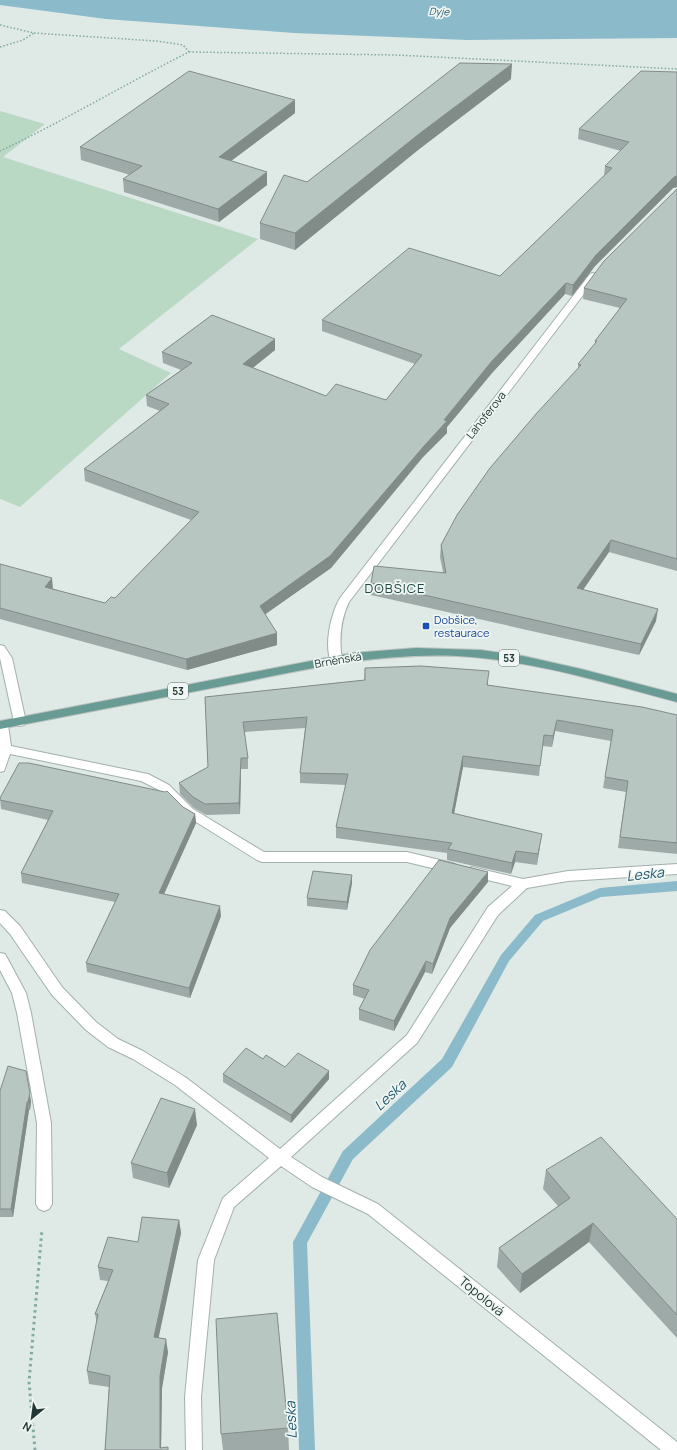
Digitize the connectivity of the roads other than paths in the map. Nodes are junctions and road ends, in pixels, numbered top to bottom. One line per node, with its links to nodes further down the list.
1 (599, 269): 3 (street, Lahoferova)
2 (0, 648): 5 (street)
3 (336, 660): 4 (main road, Brněnská / 53); 5 (main road, Brněnská / 53)
4 (677, 698)
5 (20, 722): 6 (main road, Brněnská / 53)
6 (1, 725): 7 (street)
7 (5, 749): 8 (street); 10 (street)
8 (0, 768)
9 (677, 869): 10 (street)
10 (523, 884): 13 (street)
11 (0, 915): 13 (street, Topolová)
12 (0, 958): 14 (street)
13 (280, 1158): 15 (street); 16 (street, Topolová)
14 (44, 1204)
15 (194, 1450)
16 (674, 1450)

